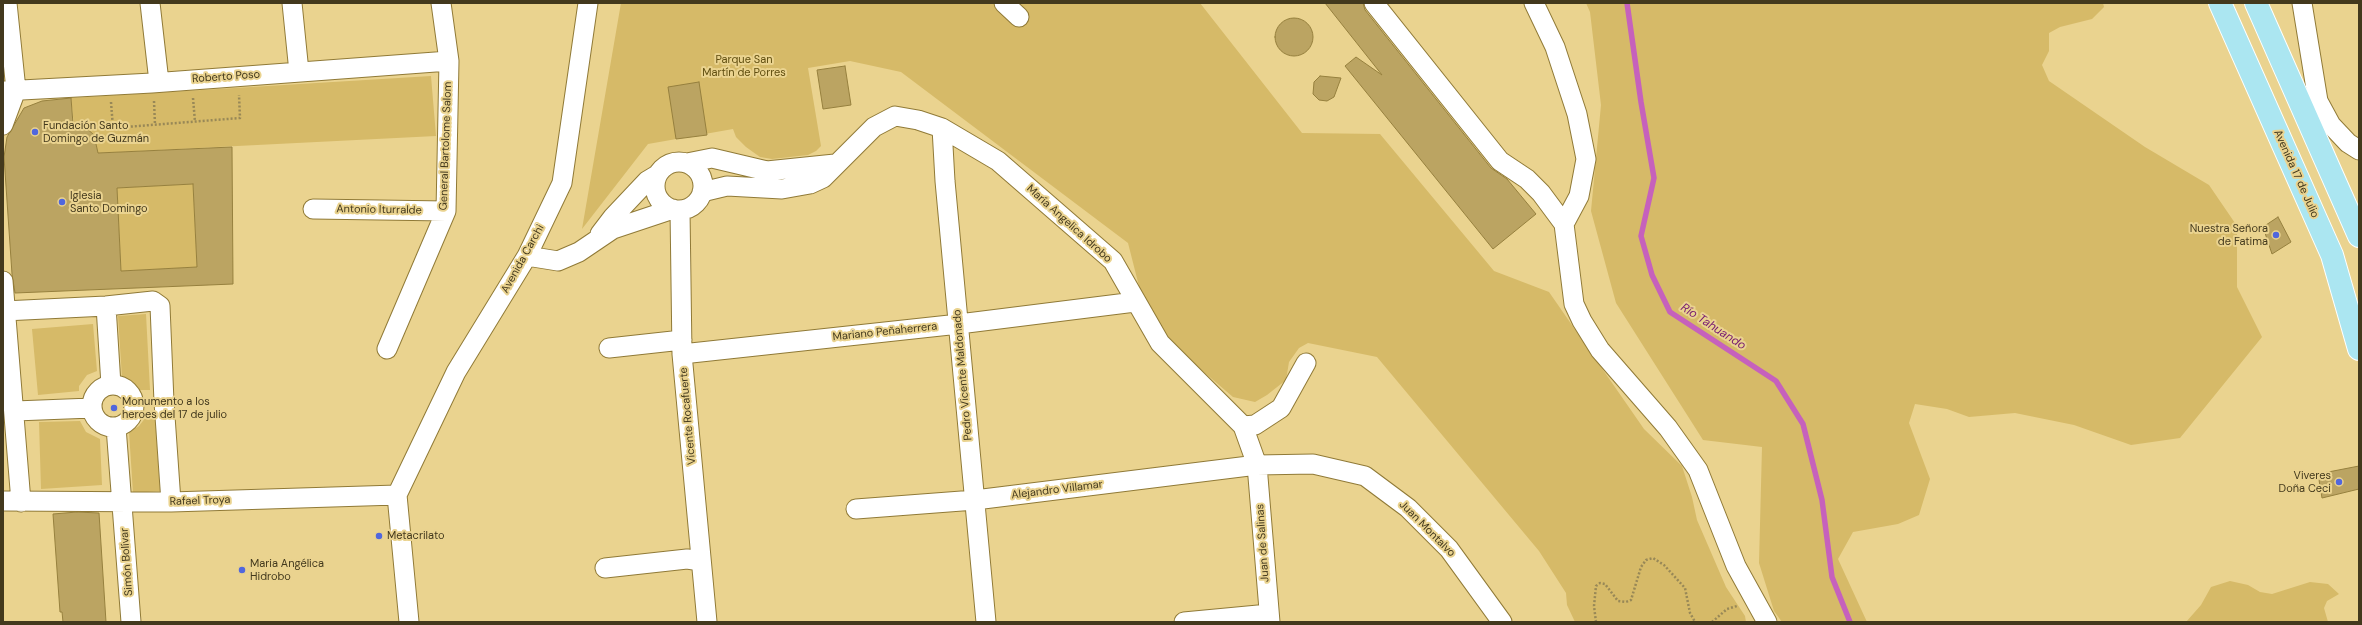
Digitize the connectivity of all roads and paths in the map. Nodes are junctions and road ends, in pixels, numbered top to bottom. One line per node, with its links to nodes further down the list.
1 (7, 3): 19 (street)
2 (150, 3): 17 (street)
3 (292, 3): 14 (street)
4 (441, 3): 13 (street, General Bartolome Salom)
5 (588, 3): 35 (street, Avenida Carchi)
6 (1004, 3): 12 (street)
7 (1374, 3): 32 (street)
8 (1534, 3): 32 (street)
9 (2220, 3): 43 (main road, Avenida 17 de Julio)
10 (2256, 3): 33 (main road)
11 (2302, 3): 24 (street)
12 (1019, 17)
13 (449, 61): 14 (street, Roberto Poso); 31 (street, General Bartolome Salom)
14 (299, 72): 15 (street, Roberto Poso)
15 (238, 76): 16 (street, Roberto Poso); 20 (path)
16 (192, 80): 17 (street, Roberto Poso); 20 (path)
17 (155, 83): 18 (street, Roberto Poso); 22 (path)
18 (110, 86): 19 (street, Roberto Poso); 22 (path)
19 (9, 91): 21 (street)
20 (195, 122): 22 (path)
21 (3, 125)
22 (155, 125)
23 (942, 128): 26 (street, María Angelica Idrobo); 37 (street, María Angelica Idrobo); 40 (street, Pedro Vicente Maldonado)
24 (2359, 150)
25 (687, 163): 26 (street); 27 (street); 28 (street)
26 (835, 164): 28 (street, María Angelica Idrobo)
27 (657, 175): 30 (street); 34 (street)
28 (702, 192): 30 (street)
29 (313, 209): 31 (street, Antonio Iturralde)
30 (677, 210): 34 (street); 41 (street, Vicente Rocafuerte)
31 (446, 211): 44 (street, General Bartolome Salom)
32 (1564, 224): 62 (street)
33 (2359, 236)
34 (598, 237): 35 (street)
35 (527, 256): 54 (street, Avenida Carchi)
36 (3, 281): 39 (street)
37 (1135, 302): 40 (street, Mariano Peñaherrera); 51 (street, María Angelica Idrobo)
38 (106, 306): 39 (street); 46 (street); 47 (street)
39 (4, 311): 50 (street)
40 (959, 324): 41 (street, Mariano Peñaherrera); 55 (street, Pedro Vicente Maldonado)
41 (682, 347): 42 (street, Mariano Peñaherrera); 60 (street, Vicente Rocafuerte)
42 (609, 348)
43 (2359, 349)
44 (387, 350)
45 (1306, 363): 51 (street)
46 (111, 385): 48 (street); 49 (street)
47 (164, 402): 48 (street); 57 (street)
48 (135, 404): 52 (street)
49 (92, 408): 50 (street); 52 (street)
50 (15, 411): 56 (street)
51 (1243, 426): 53 (street, María Angelica Idrobo)
52 (116, 427): 58 (street, Simón Bolívar)
53 (1257, 464): 55 (street, Alejandro Villamar); 63 (street, Juan de Salinas); 69 (street, Juan Montalvo)
54 (397, 495): 57 (street, Rafael Troya); 65 (street)
55 (975, 500): 59 (street, Alejandro Villamar); 67 (street, Pedro Vicente Maldonado)
56 (12, 502): 58 (street, Rafael Troya)
57 (171, 502): 58 (street, Rafael Troya)
58 (123, 503): 64 (street, Simón Bolívar)
59 (856, 509)
60 (701, 561): 61 (street); 66 (street, Vicente Rocafuerte)
61 (605, 568)
62 (1755, 600): 72 (path); 73 (street)
63 (1269, 618): 68 (street)
64 (131, 622)
65 (409, 622)
66 (707, 622)
67 (986, 622)
68 (1184, 622)
69 (1502, 622)
70 (1596, 622): 71 (path)
71 (1695, 622)
72 (1712, 622)
73 (1767, 622)

